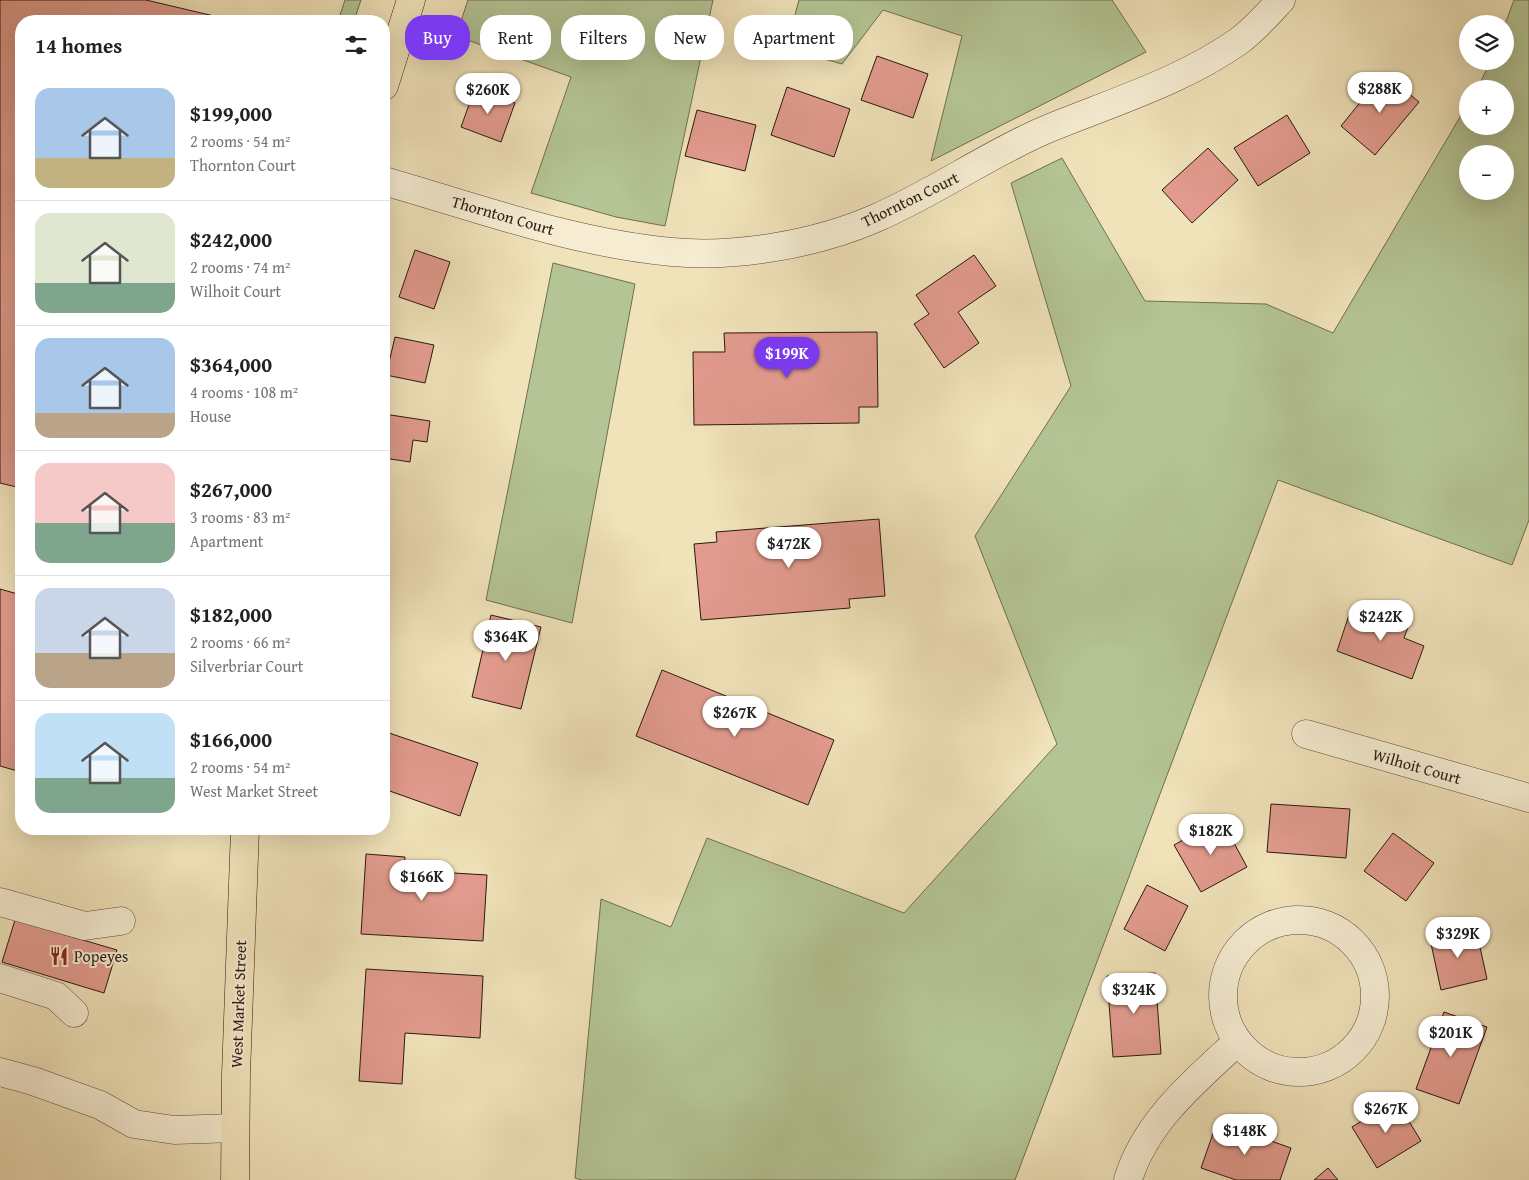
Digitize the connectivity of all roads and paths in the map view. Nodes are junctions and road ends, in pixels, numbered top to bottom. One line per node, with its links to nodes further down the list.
1 (411, 0): 3 (main road)
2 (1280, 0): 4 (street, Thornton Court)
3 (390, 67)
4 (390, 183)
5 (1306, 734): 6 (street, Wilhoit Court)
6 (1529, 798)
7 (245, 835): 14 (main road, West Market Street)
8 (0, 902): 9 (street)
9 (121, 921)
10 (0, 978): 11 (street)
11 (74, 1013)
12 (1237, 1042): 12 (street); 16 (street)
13 (0, 1072): 14 (street)
14 (235, 1128): 15 (main road, West Market Street)
15 (235, 1180)
16 (1128, 1180)

